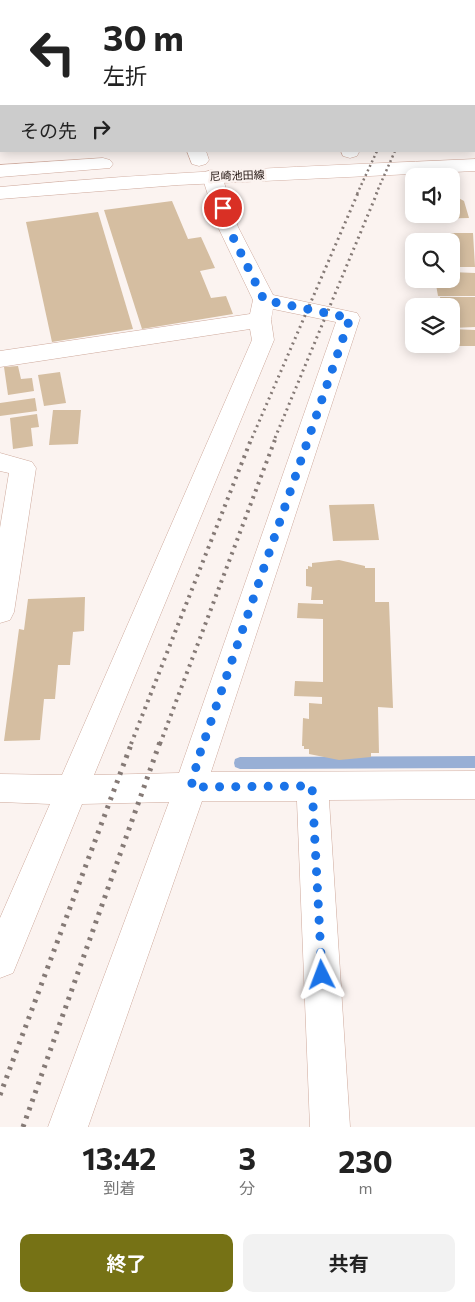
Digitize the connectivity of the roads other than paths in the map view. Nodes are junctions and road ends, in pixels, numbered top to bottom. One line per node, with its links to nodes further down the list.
1 (350, 152): 3 (street, 尼崎池田線)
2 (170, 161): 3 (street, 尼崎池田線)
3 (202, 163): 5 (street, 尼崎池田線); 7 (street, 尼崎池田線); 8 (street)
4 (122, 164): 6 (street)
5 (475, 165)
6 (0, 171)
7 (0, 192)
8 (262, 310): 9 (street); 14 (street); 16 (street)
9 (0, 359)
10 (0, 462): 11 (street)
11 (0, 612)
12 (475, 785): 13 (street)
13 (312, 786): 14 (street); 19 (street)
14 (191, 787): 16 (street); 18 (street)
15 (0, 788): 16 (street)
16 (71, 790): 17 (street)
17 (0, 960)
18 (68, 1127)
19 (330, 1127)

